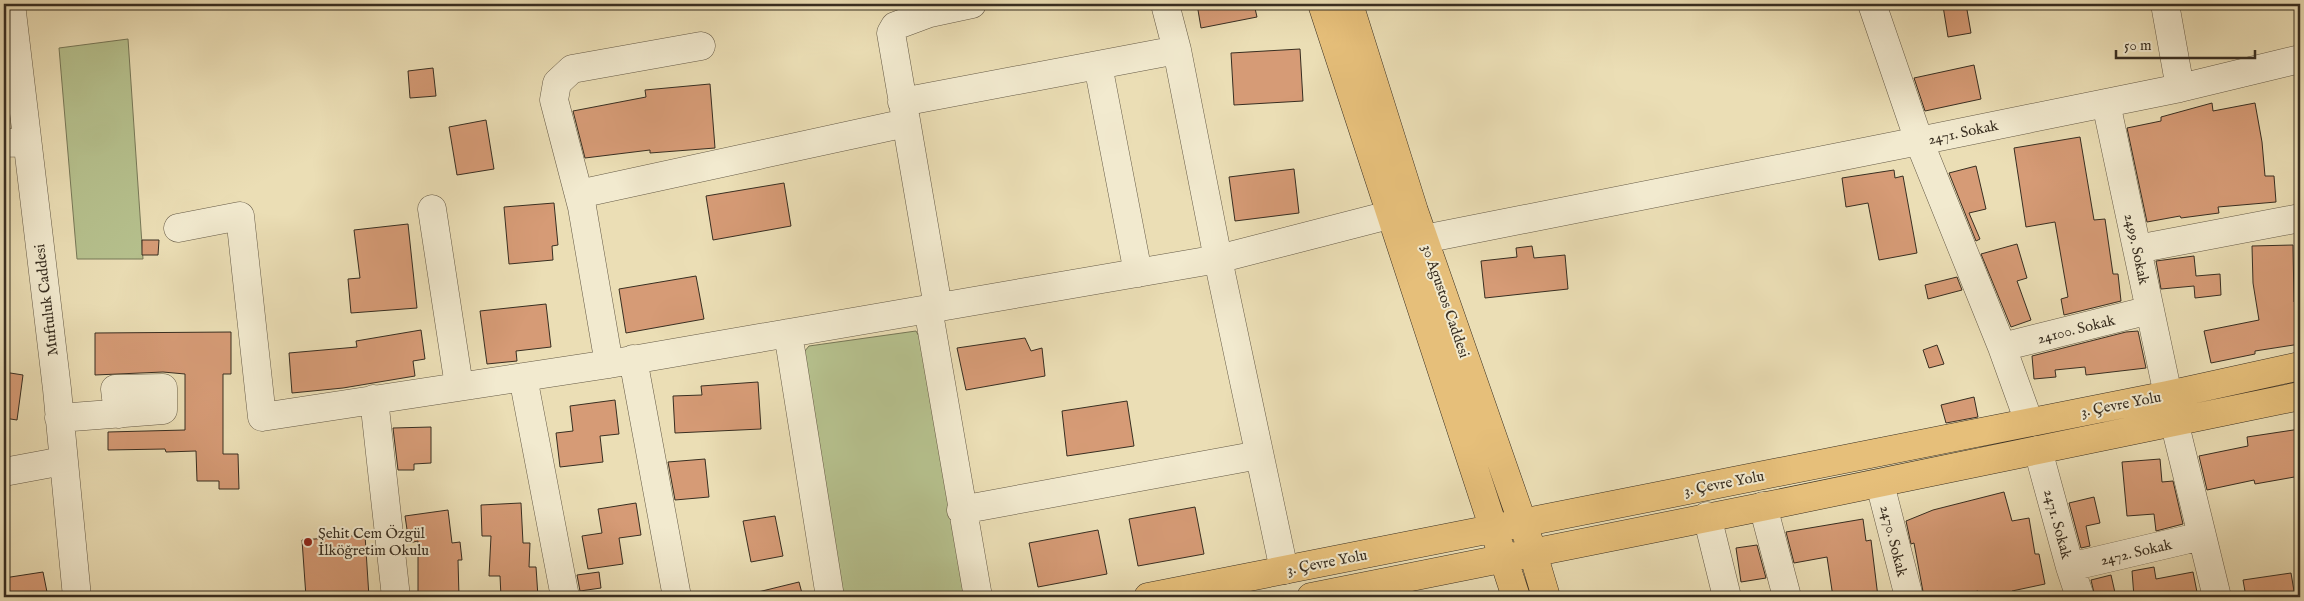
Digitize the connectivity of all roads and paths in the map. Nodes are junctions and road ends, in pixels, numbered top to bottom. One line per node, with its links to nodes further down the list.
1 (11, 4): 16 (street, Muftuluk Caddesi)
2 (972, 4): 14 (street)
3 (1165, 4): 9 (street)
4 (1322, 4): 19 (main road, 30 Agustos Caddesi)
5 (1349, 4): 22 (main road, 30 Agustos Caddesi)
6 (1872, 4): 15 (street)
7 (2165, 4): 12 (street)
8 (701, 46): 17 (street)
9 (1178, 50): 11 (street); 24 (street)
10 (2300, 60): 12 (street, 2471. Sokak)
11 (1098, 65): 14 (street); 25 (street)
12 (2180, 88): 13 (street, 2471. Sokak)
13 (2106, 103): 15 (street, 2471. Sokak); 23 (street, 2499. Sokak)
14 (904, 112): 17 (street); 26 (street)
15 (1919, 141): 22 (street); 29 (street, 2471. Sokak)
16 (15, 142): 38 (street, Muftuluk Caddesi)
17 (579, 194): 30 (street)
18 (432, 209): 33 (street)
19 (1389, 215): 24 (street); 50 (main road, 30 Agustos Caddesi)
20 (2300, 218): 23 (street)
21 (178, 228): 36 (street)
22 (1424, 239): 49 (main road, 30 Agustos Caddesi)
23 (2137, 248): 27 (street, 2499. Sokak)
24 (1218, 259): 25 (street); 42 (street)
25 (1138, 272): 26 (street)
26 (933, 308): 28 (street); 47 (street)
27 (2150, 310): 29 (street, 24100. Sokak); 34 (street, 2499. Sokak)
28 (788, 333): 30 (street); 60 (street)
29 (2002, 348): 40 (street, 2471. Sokak)
30 (621, 361): 32 (street); 59 (street)
31 (2300, 366): 34 (main road, 3. Çevre Yolu)
32 (523, 377): 33 (street); 58 (street)
33 (458, 386): 36 (street)
34 (2168, 394): 40 (main road, 3. Çevre Yolu)
35 (2300, 396): 39 (main road, 3. Çevre Yolu)
36 (374, 398): 57 (street)
37 (118, 414): 38 (street)
38 (59, 418): 43 (street, Muftuluk Caddesi)
39 (2174, 421): 41 (main road, 3. Çevre Yolu); 51 (street)
40 (2029, 422): 49 (main road, 3. Çevre Yolu)
41 (2038, 450): 45 (main road, 3. Çevre Yolu); 54 (street, 2471. Sokak)
42 (1259, 455): 47 (street); 55 (street)
43 (63, 462): 44 (street); 56 (street, Muftuluk Caddesi)
44 (4, 472)
45 (1880, 484): 46 (main road, 3. Çevre Yolu); 68 (street, 2470. Sokak)
46 (1763, 506): 48 (main road, 3. Çevre Yolu); 67 (street)
47 (961, 510): 61 (street)
48 (1707, 516): 52 (main road, 3. Çevre Yolu); 66 (street)
49 (1523, 523): 50 (main road, 3. Çevre Yolu); 52 (main road, 30 Agustos Caddesi)
50 (1494, 529): 53 (main road, 30 Agustos Caddesi); 55 (main road, 3. Çevre Yolu)
51 (2202, 536): 54 (street, 2472. Sokak); 70 (street)
52 (1533, 553): 53 (main road, 3. Çevre Yolu); 65 (main road, 30 Agustos Caddesi)
53 (1504, 559): 63 (main road, 3. Çevre Yolu); 64 (main road, 30 Agustos Caddesi)
54 (2070, 568): 69 (street, 2471. Sokak)
55 (1284, 570): 62 (main road, 3. Çevre Yolu)
56 (77, 597)
57 (396, 597)
58 (565, 597)
59 (677, 597)
60 (830, 597)
61 (978, 597)
62 (1148, 597)
63 (1318, 597)
64 (1516, 597)
65 (1546, 597)
66 (1727, 597)
67 (1787, 597)
68 (1909, 597)
69 (2080, 597)
70 (2217, 597)

